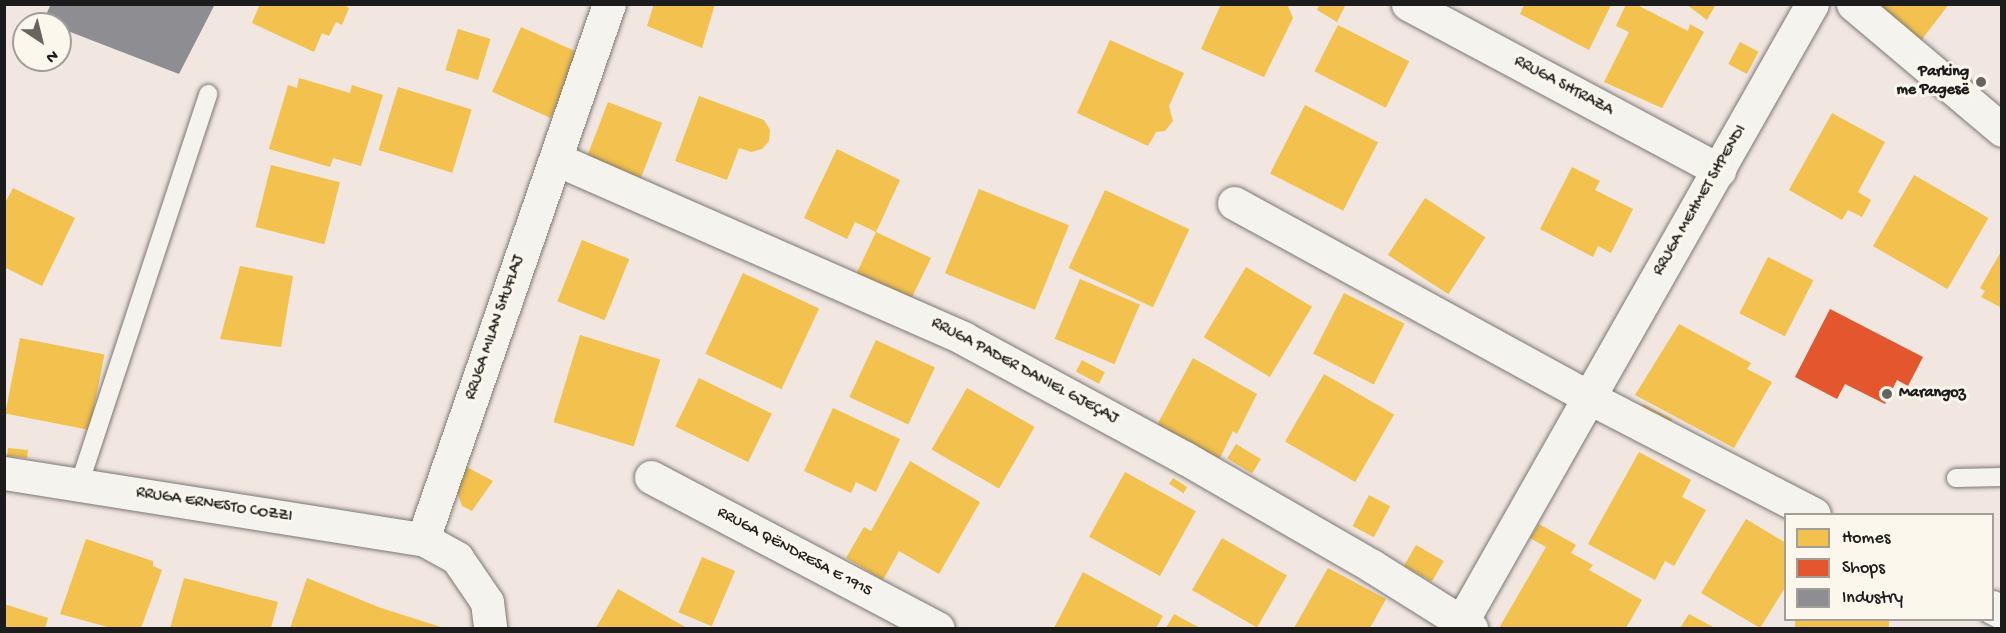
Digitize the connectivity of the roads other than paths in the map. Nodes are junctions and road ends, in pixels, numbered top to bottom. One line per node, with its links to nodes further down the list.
1 (609, 4): 7 (street, RRUGA MILAN SHUFLAJ)
2 (1408, 4): 8 (street, RRUGA SHTRAZA)
3 (1812, 4): 8 (street, RRUGA MEHMET SHPENDI)
4 (1853, 4): 6 (street)
5 (208, 94): 15 (lane)
6 (2001, 130)
7 (556, 159): 17 (street, RRUGA MILAN SHUFLAJ); 18 (street, RRUGA PADER DANIEL GJEÇAJ)
8 (1719, 170): 10 (street, RRUGA MEHMET SHPENDI)
9 (1234, 203): 10 (street)
10 (1590, 398): 16 (street); 18 (street, RRUGA MEHMET SHPENDI)
11 (4, 473): 15 (street, RRUGA ERNESTO COZZI)
12 (651, 477): 20 (street, RRUGA QËNDRESA E 1915)
13 (2001, 477): 14 (lane)
14 (1956, 478)
15 (79, 485): 17 (street, RRUGA ERNESTO COZZI)
16 (1812, 513)
17 (423, 539): 19 (street)
18 (1464, 627)
19 (490, 628)
20 (938, 628)

